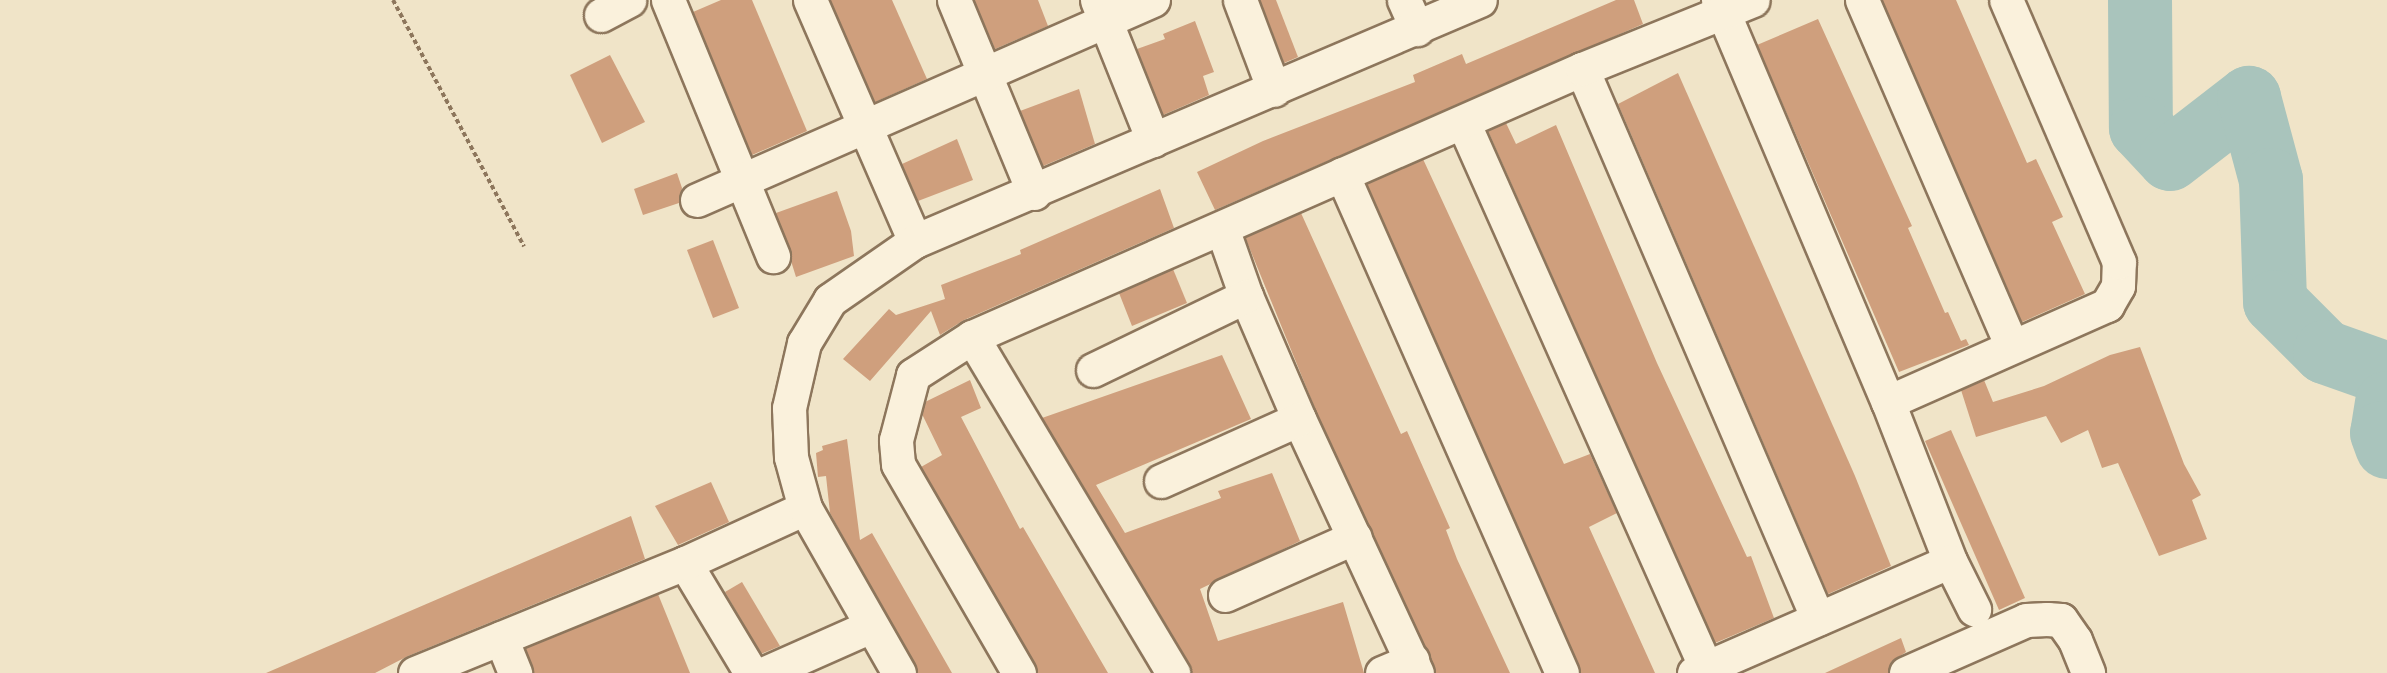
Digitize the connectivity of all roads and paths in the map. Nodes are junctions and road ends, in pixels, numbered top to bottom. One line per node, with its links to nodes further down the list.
1 (393, 0): 29 (path)
2 (629, 0): 15 (street)
3 (668, 0): 24 (street)
4 (810, 0): 21 (street)
5 (954, 0): 18 (street)
6 (1153, 0): 14 (street)
7 (1240, 0): 19 (street)
8 (1404, 0): 16 (street)
9 (1480, 0): 16 (street)
10 (1753, 0): 13 (street)
11 (1862, 0): 33 (street)
12 (2006, 0): 33 (street)
13 (1721, 7): 17 (street); 35 (street)
14 (1101, 10): 18 (street); 22 (street)
15 (601, 15)
16 (1417, 29): 19 (street)
17 (1582, 69): 20 (street); 44 (street)
18 (985, 76): 21 (street); 25 (street)
19 (1274, 90): 22 (street)
20 (1463, 122): 23 (street); 48 (street)
21 (866, 128): 24 (street); 28 (street)
22 (1153, 140): 25 (street)
23 (1342, 174): 27 (street); 57 (street)
24 (744, 180): 26 (street); 30 (street)
25 (1034, 193): 28 (street)
26 (697, 200)
27 (1222, 228): 31 (street); 32 (street)
28 (915, 241): 38 (street)
29 (524, 246)
30 (773, 256)
31 (1246, 296): 34 (street); 36 (street)
32 (972, 338): 54 (street); 55 (street)
33 (2012, 346): 35 (street)
34 (1093, 370)
35 (1888, 402): 40 (street)
36 (1299, 419): 37 (street); 39 (street)
37 (1161, 482)
38 (805, 508): 41 (street); 45 (street)
39 (1355, 537): 42 (street); 47 (street)
40 (1950, 561): 43 (street); 44 (street)
41 (685, 563): 46 (street); 51 (street)
42 (1225, 595)
43 (1974, 609)
44 (1818, 618): 48 (street)
45 (871, 626): 52 (street); 53 (street)
46 (501, 638): 49 (street); 50 (street)
47 (1414, 667): 56 (street)
48 (1700, 671)
49 (415, 673)
50 (515, 673)
51 (751, 673)
52 (765, 673)
53 (898, 673)
54 (1019, 673)
55 (1173, 673)
56 (1382, 673)
57 (1562, 673)
58 (1906, 673): 59 (street)
59 (2088, 673)

